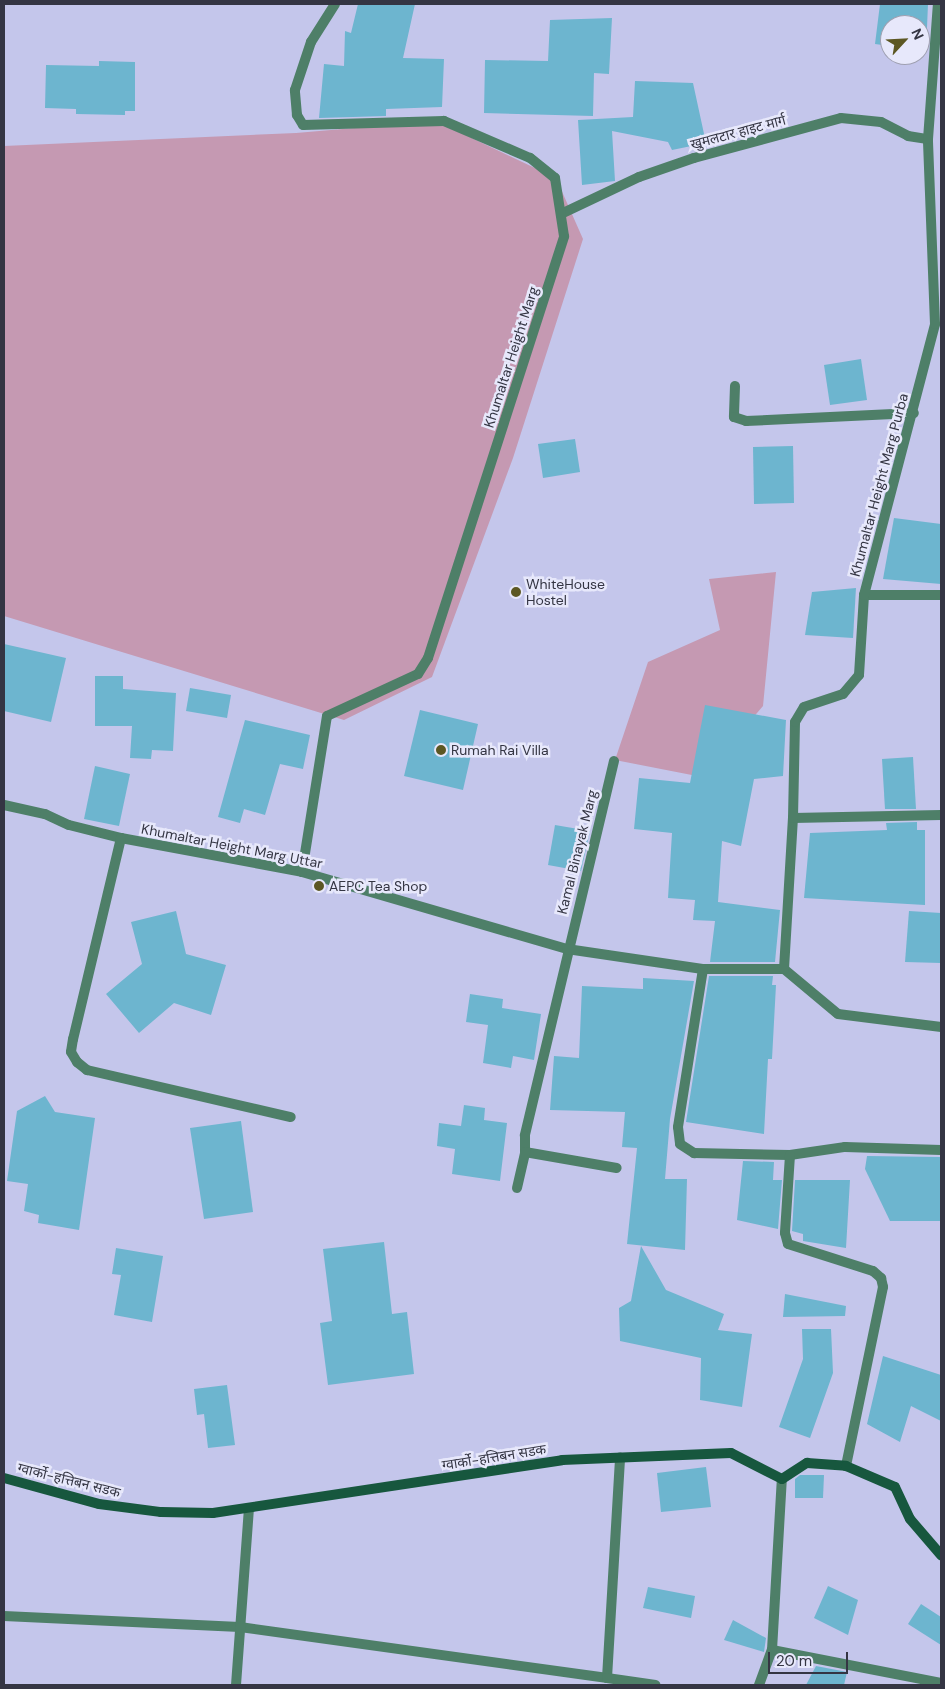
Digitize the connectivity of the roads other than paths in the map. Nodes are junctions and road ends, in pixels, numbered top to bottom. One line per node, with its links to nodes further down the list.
1 (335, 4): 5 (street, Khumaltar Height Marg)
2 (938, 4): 3 (street, Khumaltar Height Marg Purba)
3 (940, 17): 4 (street, Khumaltar Height Marg Purba)
4 (928, 139): 5 (street, खुमलटार हाइट मार्ग); 6 (street, Khumaltar Height Marg Purba)
5 (562, 213): 16 (street, Khumaltar Height Marg)
6 (937, 215): 8 (street, Khumaltar Height Marg Purba)
7 (735, 386): 8 (street)
8 (914, 413): 9 (street, Khumaltar Height Marg Purba)
9 (864, 595): 10 (street); 14 (street, Khumaltar Height Marg Purba)
10 (941, 596)
11 (614, 761): 17 (street, Kamal Binayak Marg)
12 (4, 805): 15 (street, Khumaltar Height Marg Uttar)
13 (941, 815): 14 (street)
14 (793, 818): 19 (street, Khumaltar Height Marg Purba)
15 (121, 838): 16 (street, Khumaltar Height Marg Uttar); 21 (street)
16 (302, 872): 17 (street, Khumaltar Height Marg Uttar)
17 (567, 949): 18 (street, Khumaltar Height Marg Uttar); 23 (street, Kamal Binayak Marg)
18 (703, 969): 19 (street, Khumaltar Height Marg Uttar); 24 (street)
19 (784, 970): 20 (street)
20 (941, 1027)
21 (291, 1117)
22 (941, 1150): 24 (street)
23 (525, 1152): 25 (street); 26 (street, Kamal Binayak Marg)
24 (790, 1155): 28 (street)
25 (617, 1168)
26 (517, 1188)
27 (620, 1457): 30 (main road, ग्वार्को-हत्तिबन सडक); 31 (main road, ग्वार्को-हत्तिबन सडक); 36 (street)
28 (846, 1466): 30 (main road); 32 (main road)
29 (4, 1478): 31 (main road, ग्वार्को-हत्तिबन सडक)
30 (782, 1479): 35 (street)
31 (249, 1508): 34 (street)
32 (941, 1555)
33 (4, 1616): 34 (street)
34 (240, 1627): 36 (street); 38 (street)
35 (772, 1650): 37 (street); 40 (street)
36 (606, 1678): 39 (street)
37 (941, 1683)
38 (236, 1685)
39 (656, 1685)
40 (760, 1685)

